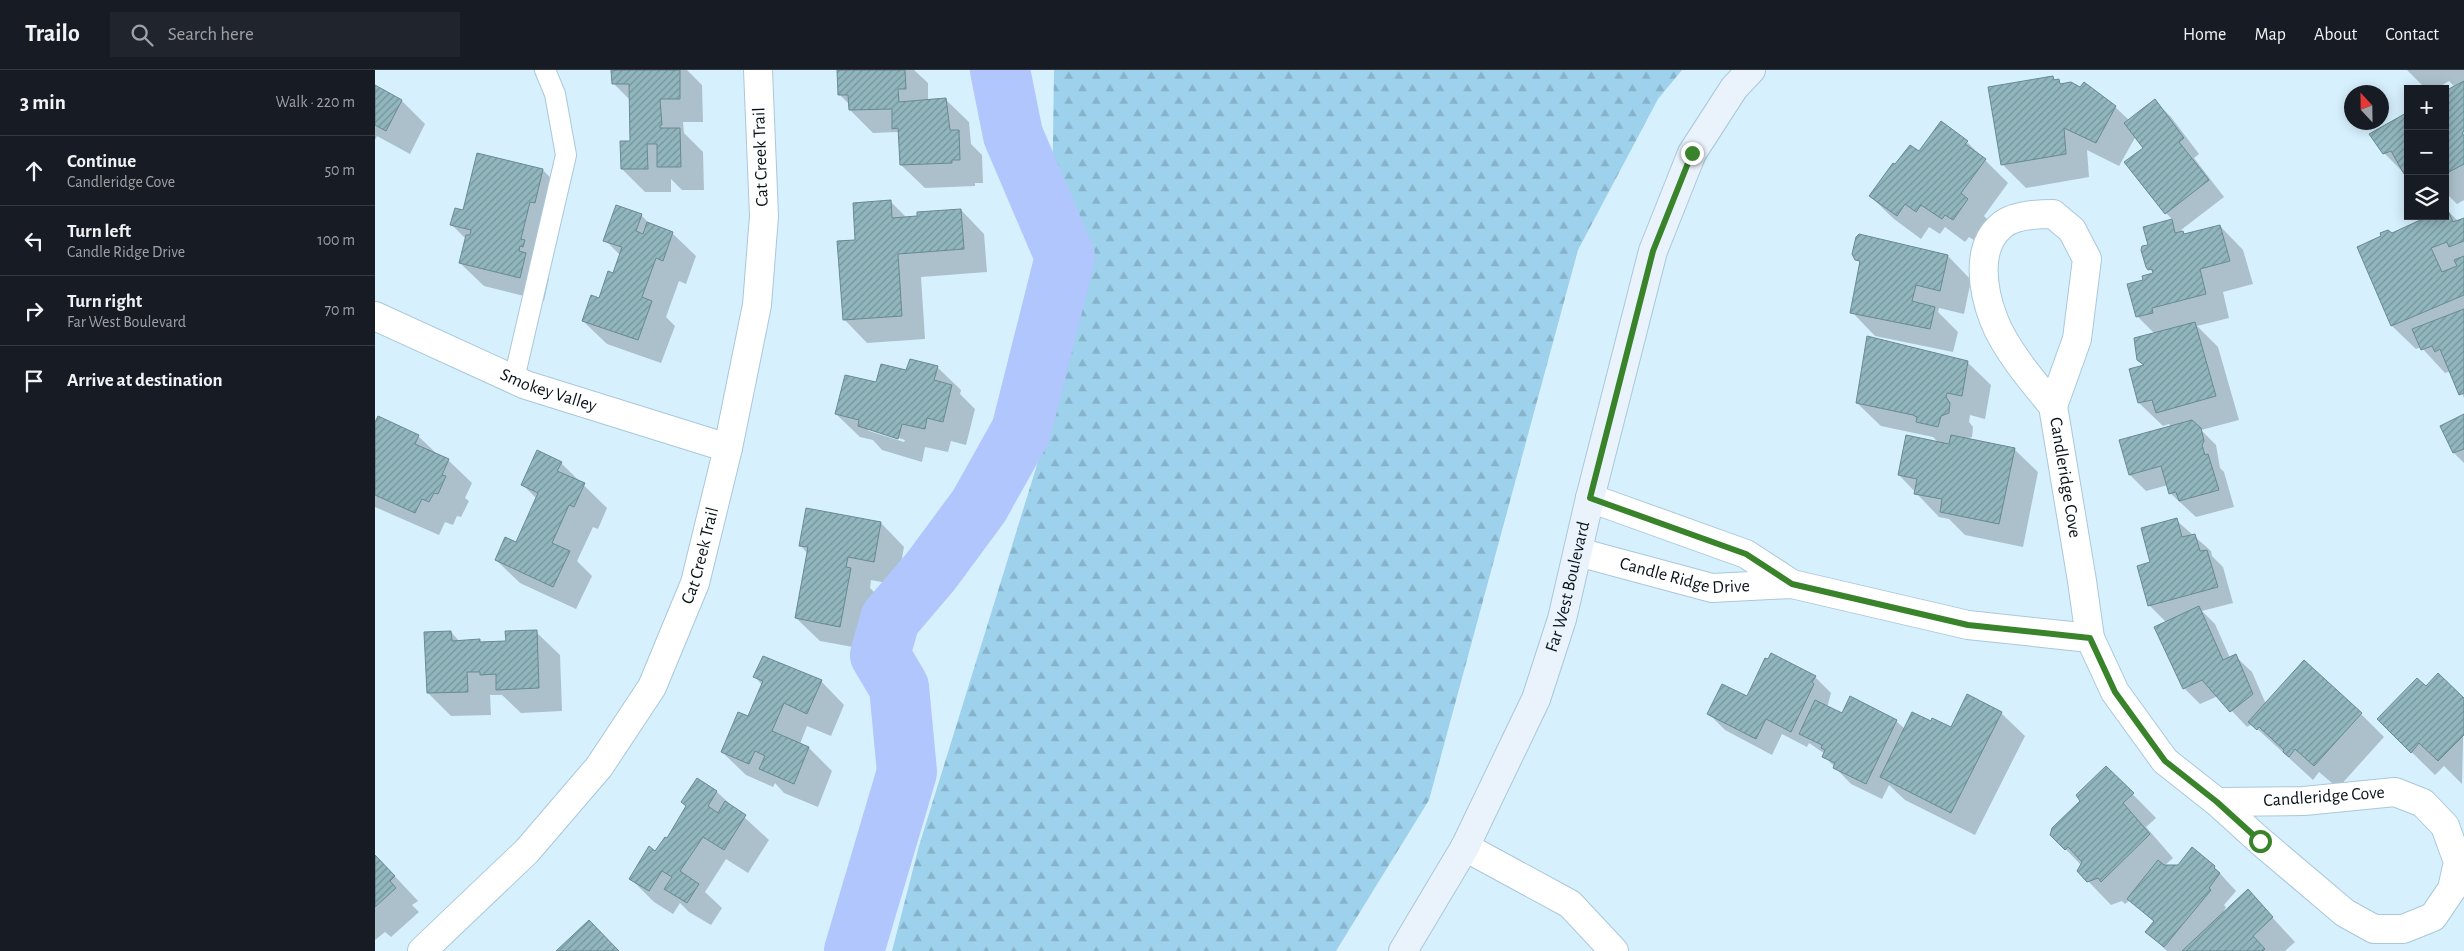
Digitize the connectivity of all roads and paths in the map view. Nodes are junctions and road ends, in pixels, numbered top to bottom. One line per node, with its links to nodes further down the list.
1 (545, 70): 5 (lane)
2 (757, 70): 7 (street, Cat Creek Trail)
3 (1751, 70): 8 (street, Far West Boulevard)
4 (375, 316): 5 (street, Smokey Valley)
5 (514, 379): 7 (street, Smokey Valley)
6 (2053, 406): 6 (street, Candleridge Cove); 11 (street, Candleridge Cove)
7 (728, 448): 14 (street, Cat Creek Trail)
8 (1590, 498): 9 (street, Far West Boulevard); 10 (street, Candle Ridge Drive)
9 (1578, 552): 10 (street, Candle Ridge Drive); 13 (street, Far West Boulevard)
10 (1792, 584): 11 (street, Candle Ridge Drive)
11 (2090, 638): 12 (street, Candleridge Cove)
12 (2217, 802): 12 (street, Candleridge Cove)
13 (1465, 847): 15 (street, Far West Boulevard); 16 (street)
14 (421, 951)
15 (1403, 951)
16 (1614, 951)

